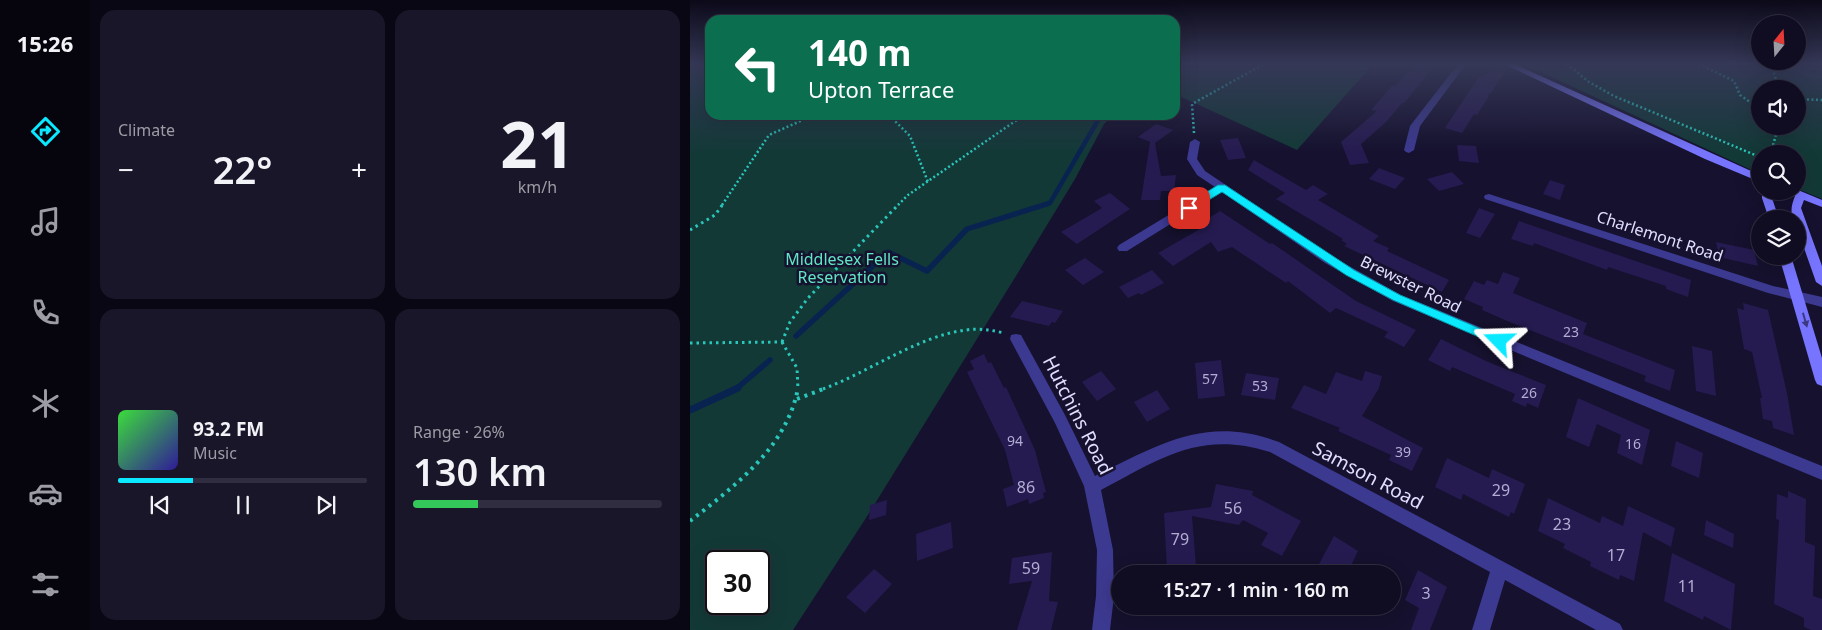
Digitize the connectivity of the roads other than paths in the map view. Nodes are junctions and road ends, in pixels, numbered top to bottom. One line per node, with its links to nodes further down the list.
1 (1440, 93): 4 (street)
2 (1571, 93): 5 (main road)
3 (1195, 142): 6 (street, Brewster Road)
4 (1409, 150)
5 (1751, 175)
6 (1222, 188): 11 (street); 18 (street, Brewster Road)
7 (1489, 197): 14 (street, Charlemont Road)
8 (1806, 197): 10 (main road)
9 (1797, 200): 13 (main road)
10 (1822, 204)
11 (1123, 248)
12 (1788, 265): 14 (main road)
13 (1822, 282)
14 (1798, 296): 15 (street, Charlemont Road); 17 (main road, one-way to 17)
15 (1822, 302)
16 (1016, 339): 19 (street, Hutchins Road)
17 (1822, 380)
18 (1822, 473)
19 (1092, 486): 20 (street, Samson Road); 21 (street, Hutchins Road)
20 (1500, 569): 22 (street); 23 (street, Samson Road)
21 (1101, 630)
22 (1481, 630)
23 (1614, 630)

